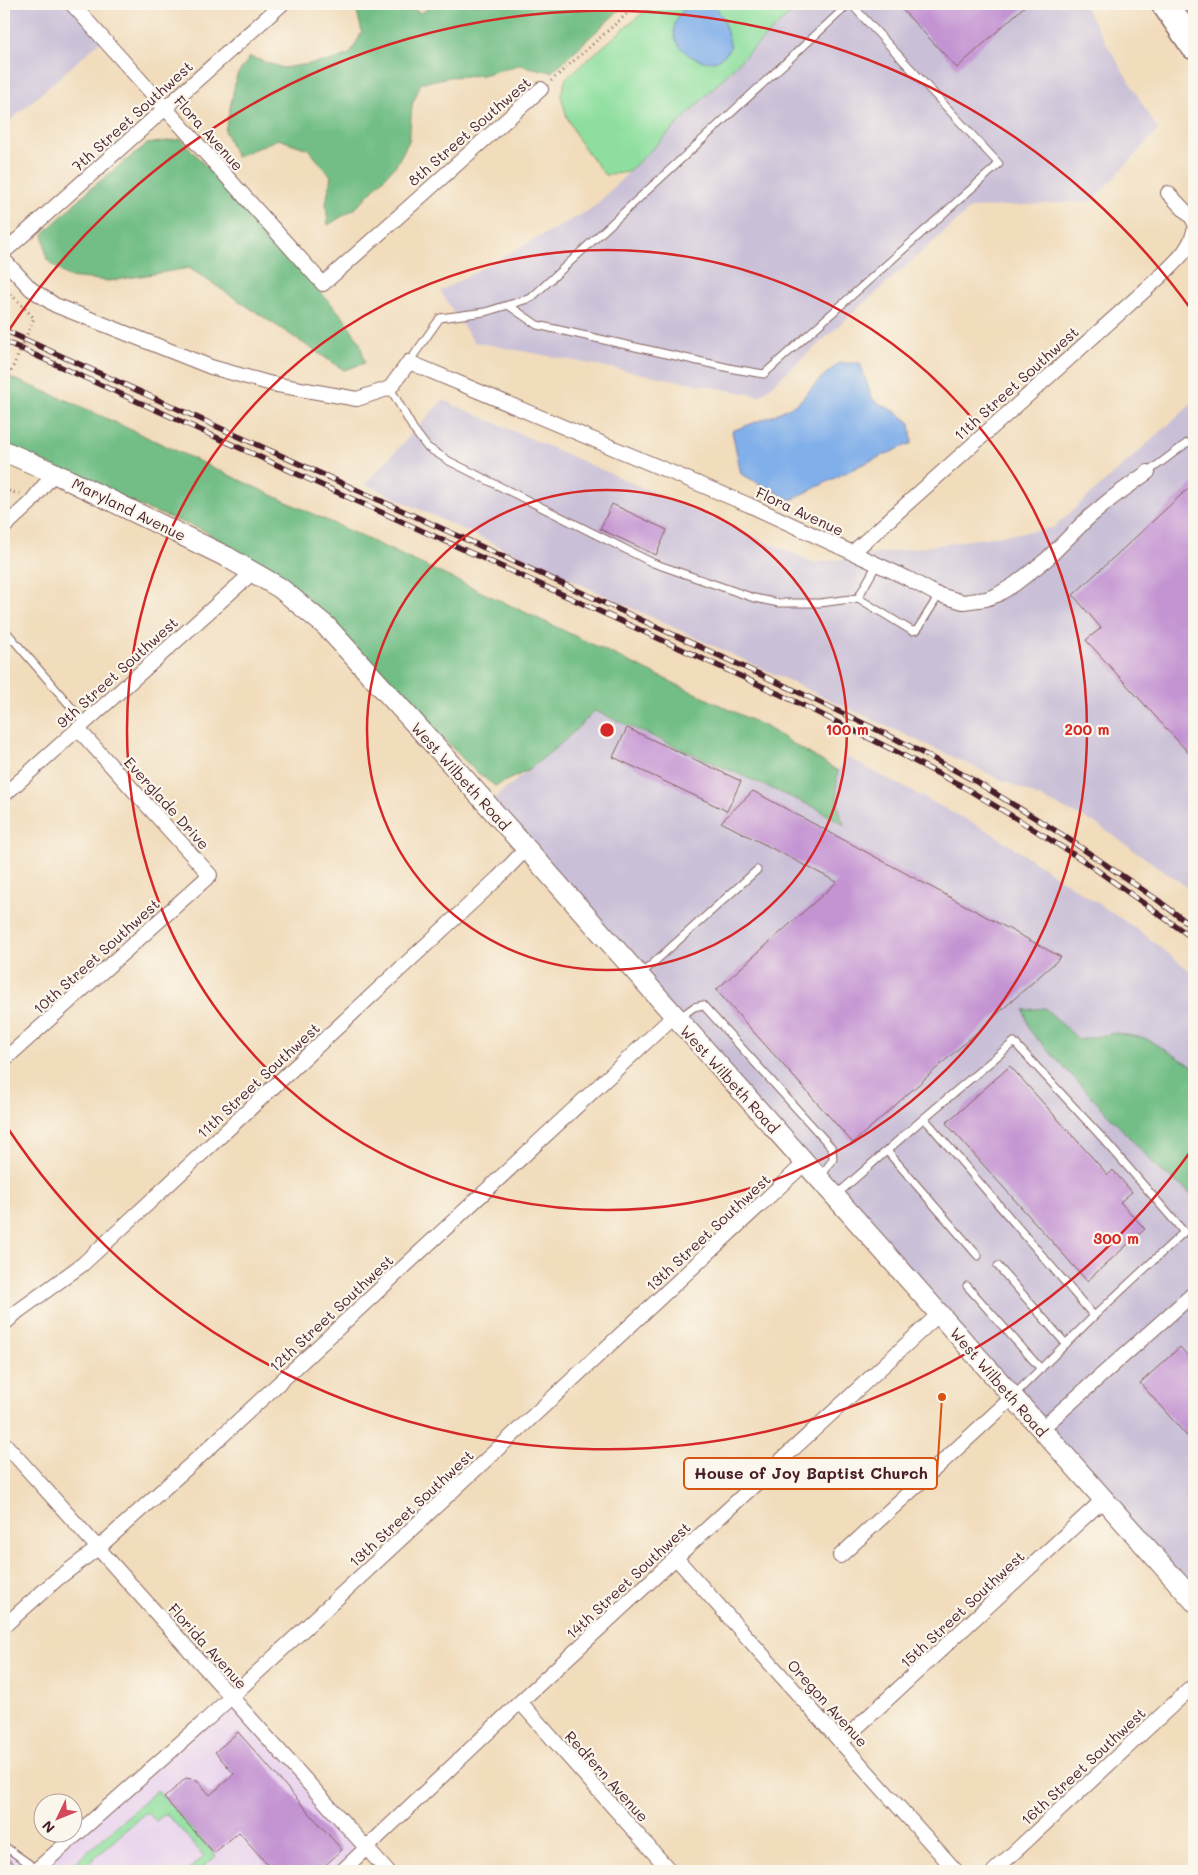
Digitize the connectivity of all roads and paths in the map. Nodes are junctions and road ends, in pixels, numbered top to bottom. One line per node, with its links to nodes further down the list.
1 (72, 4): 8 (street, Flora Avenue)
2 (282, 4): 8 (street, 7th Street Southwest)
3 (638, 4): 7 (path, 8th Street Southwest)
4 (850, 4): 16 (lane); 16 (lane)
5 (1165, 4): 6 (highway)
6 (1194, 46)
7 (541, 89): 14 (street, 8th Street Southwest)
8 (165, 108): 12 (street, 7th Street Southwest); 14 (street, Flora Avenue)
9 (1168, 193): 10 (street)
10 (1194, 222)
11 (1194, 231): 25 (street, 11th Street Southwest)
12 (4, 252)
13 (4, 260): 19 (street)
14 (323, 284)
15 (4, 288): 18 (path, bridge)
16 (508, 305): 17 (lane)
17 (409, 362): 19 (street); 25 (street, Flora Avenue)
18 (4, 388)
19 (390, 388): 29 (lane)
20 (1194, 441): 22 (lane)
21 (4, 451): 23 (main road, Maryland Avenue)
22 (1148, 472): 28 (street, Flora Avenue)
23 (54, 473): 24 (street); 27 (main road, Maryland Avenue)
24 (4, 527)
25 (852, 553): 26 (street, Flora Avenue)
26 (876, 564): 28 (street, Flora Avenue); 29 (lane)
27 (252, 572): 31 (street, 9th Street Southwest); 33 (main road, West Wilbeth Road)
28 (939, 595): 29 (lane)
29 (858, 598)
30 (4, 629): 31 (lane)
31 (82, 726): 32 (street, 9th Street Southwest); 35 (street, Everglade Drive)
32 (4, 795)
33 (526, 849): 36 (main road, West Wilbeth Road); 50 (street, 11th Street Southwest)
34 (757, 870): 36 (lane)
35 (187, 896): 38 (street, 10th Street Southwest)
36 (639, 976): 37 (main road, West Wilbeth Road)
37 (675, 1018): 41 (main road, West Wilbeth Road); 42 (lane); 57 (street, 12th Street Southwest)
38 (4, 1060)
39 (924, 1118): 40 (lane); 49 (lane); 49 (lane)
40 (887, 1151): 43 (lane); 44 (lane)
41 (805, 1163): 42 (main road, West Wilbeth Road); 63 (street, 13th Street Southwest)
42 (820, 1178): 43 (main road, West Wilbeth Road)
43 (835, 1196): 48 (main road, West Wilbeth Road)
44 (978, 1256)
45 (998, 1266): 51 (lane)
46 (968, 1286): 52 (lane)
47 (1194, 1293): 54 (street)
48 (939, 1314): 53 (main road, West Wilbeth Road); 59 (street, 14th Street Southwest)
49 (1094, 1316): 51 (lane)
50 (4, 1324)
51 (1066, 1344): 52 (lane)
52 (1041, 1369): 53 (lane)
53 (1013, 1397): 54 (main road, West Wilbeth Road); 58 (street)
54 (1041, 1429): 56 (main road, West Wilbeth Road)
55 (4, 1443): 57 (street, Florida Avenue)
56 (1104, 1499): 60 (main road, West Wilbeth Road); 65 (street, 15th Street Southwest)
57 (98, 1548): 61 (street, 12th Street Southwest); 63 (street, Florida Avenue)
58 (840, 1556)
59 (676, 1558): 64 (street, 14th Street Southwest); 65 (street, Oregon Avenue)
60 (1194, 1601)
61 (4, 1626)
62 (1194, 1685): 73 (street, 16th Street Southwest)
63 (231, 1696): 67 (street, Florida Avenue); 68 (street, 13th Street Southwest)
64 (520, 1702): 67 (street, 14th Street Southwest); 71 (street, Redfern Avenue)
65 (841, 1742): 72 (street, Oregon Avenue)
66 (4, 1846): 68 (lane)
67 (367, 1848): 69 (street, 14th Street Southwest); 70 (street, Florida Avenue)
68 (37, 1871)
69 (342, 1871)
70 (387, 1871)
71 (670, 1871)
72 (956, 1871)
73 (994, 1871)

